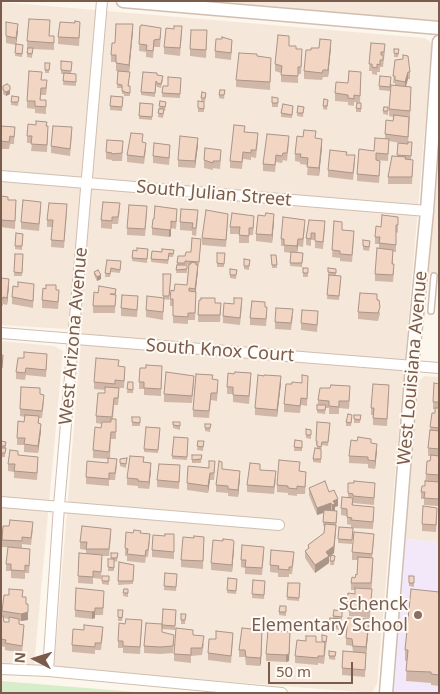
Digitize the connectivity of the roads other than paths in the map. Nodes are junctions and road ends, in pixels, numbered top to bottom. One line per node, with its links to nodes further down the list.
1 (102, 1): 6 (street, West Arizona Avenue)
2 (123, 1): 3 (street)
3 (439, 28)
4 (439, 42): 7 (street, West Louisiana Avenue)
5 (1, 176): 6 (street, South Julian Street)
6 (87, 184): 7 (street, South Julian Street); 11 (street, West Arizona Avenue)
7 (427, 211): 12 (street, West Louisiana Avenue)
8 (434, 276): 9 (lane)
9 (431, 311)
10 (1, 333): 11 (street, South Knox Court)
11 (73, 340): 12 (street, South Knox Court); 15 (street, West Arizona Avenue)
12 (412, 366): 13 (street, South Knox Court); 20 (street, West Louisiana Avenue)
13 (439, 368)
14 (1, 502): 15 (street)
15 (59, 506): 16 (street); 18 (street, West Arizona Avenue)
16 (279, 525)
17 (1, 669): 18 (street)
18 (48, 671): 19 (street)
19 (282, 693)
20 (386, 693)

